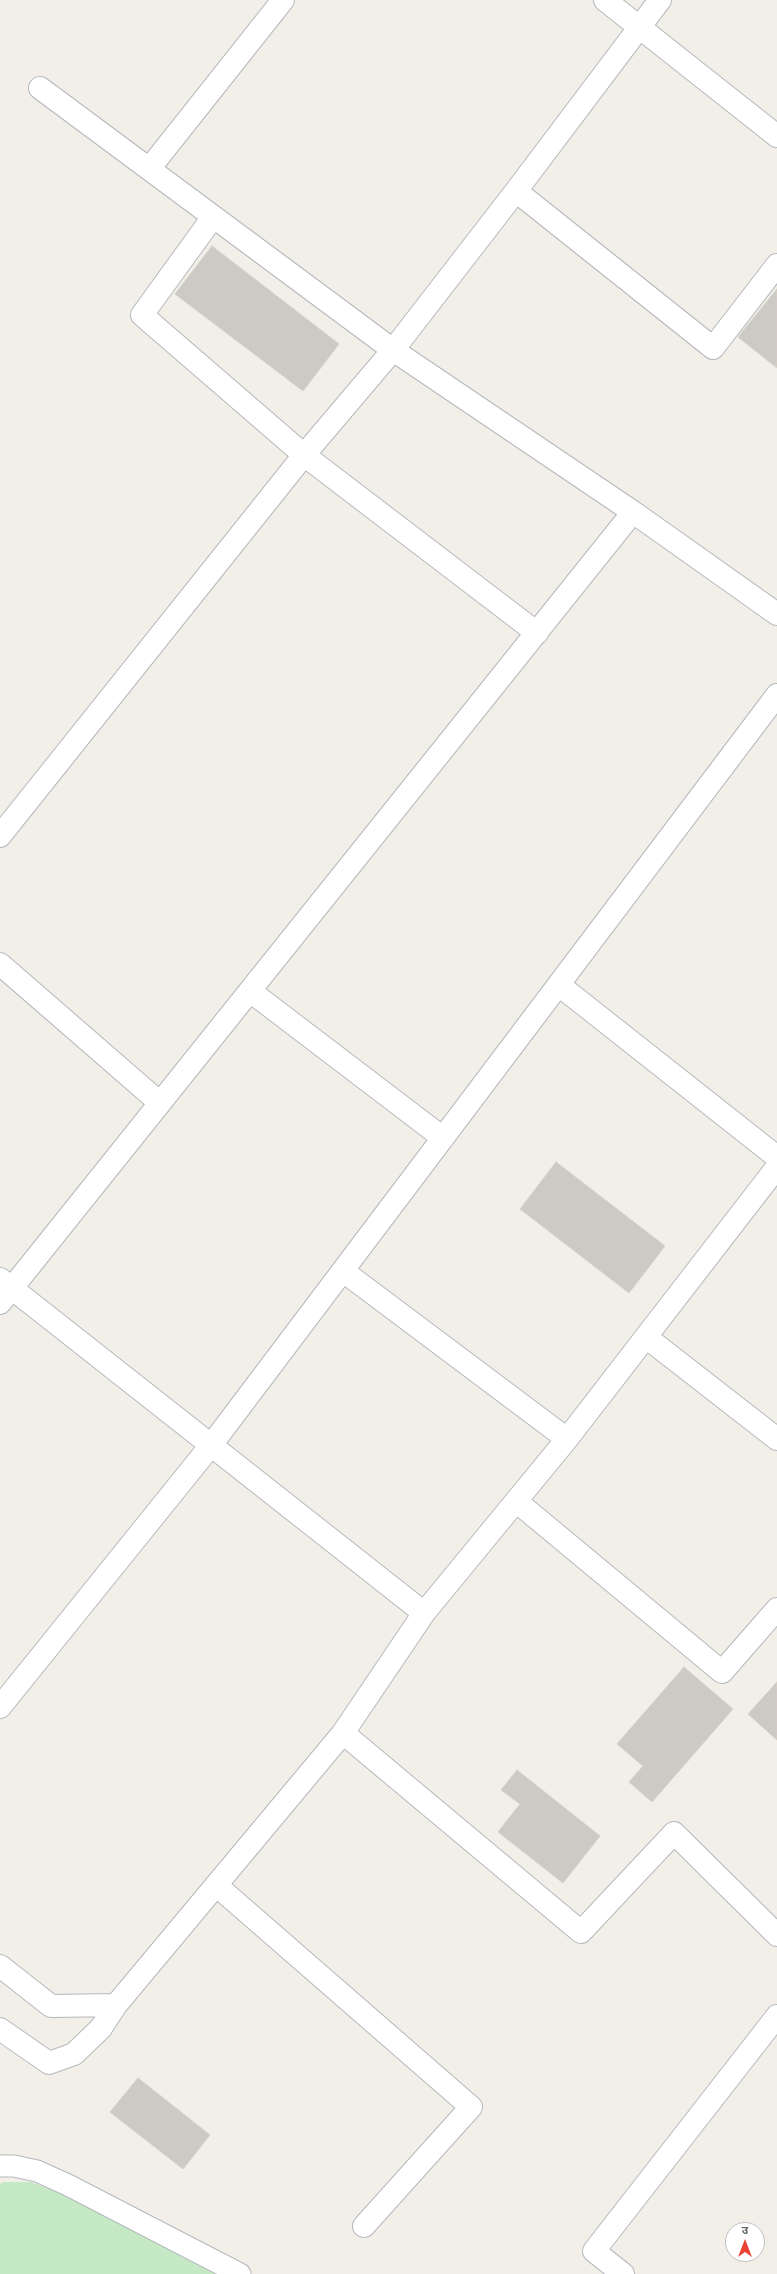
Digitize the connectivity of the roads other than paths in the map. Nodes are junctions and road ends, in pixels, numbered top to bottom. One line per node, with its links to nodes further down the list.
1 (283, 0): 7 (street)
2 (605, 0): 4 (street)
3 (660, 0): 4 (street)
4 (639, 28): 6 (street); 8 (street)
5 (40, 88): 7 (street)
6 (777, 136)
7 (149, 169): 9 (street)
8 (516, 191): 10 (street); 11 (street)
9 (213, 217): 11 (street); 12 (street)
10 (777, 265)
11 (393, 350): 12 (street); 13 (street)
12 (304, 455): 15 (street); 17 (street)
13 (634, 512): 14 (street); 15 (street)
14 (777, 614)
15 (537, 633): 20 (street)
16 (777, 695): 19 (street)
17 (0, 836)
18 (0, 964): 21 (street)
19 (559, 985): 22 (street); 23 (street)
20 (250, 991): 21 (street); 22 (street)
21 (160, 1103): 26 (street)
22 (443, 1138): 25 (street)
23 (777, 1157)
24 (777, 1167): 27 (street)
25 (343, 1271): 28 (street); 30 (street)
26 (4, 1290): 30 (street)
27 (646, 1337): 28 (street); 29 (street)
28 (567, 1439): 31 (street)
29 (777, 1439)
30 (212, 1444): 33 (street); 34 (street)
31 (516, 1501): 32 (street); 33 (street)
32 (777, 1609)
33 (424, 1613): 35 (street)
34 (0, 1707)
35 (343, 1733): 36 (street); 37 (street)
36 (216, 1885): 39 (street); 43 (street)
37 (777, 1935)
38 (0, 1966): 39 (street)
39 (116, 2005): 41 (street)
40 (777, 2016): 45 (street)
41 (0, 2029)
42 (0, 2166): 44 (lane)
43 (364, 2226)
44 (240, 2274)
45 (623, 2274)

